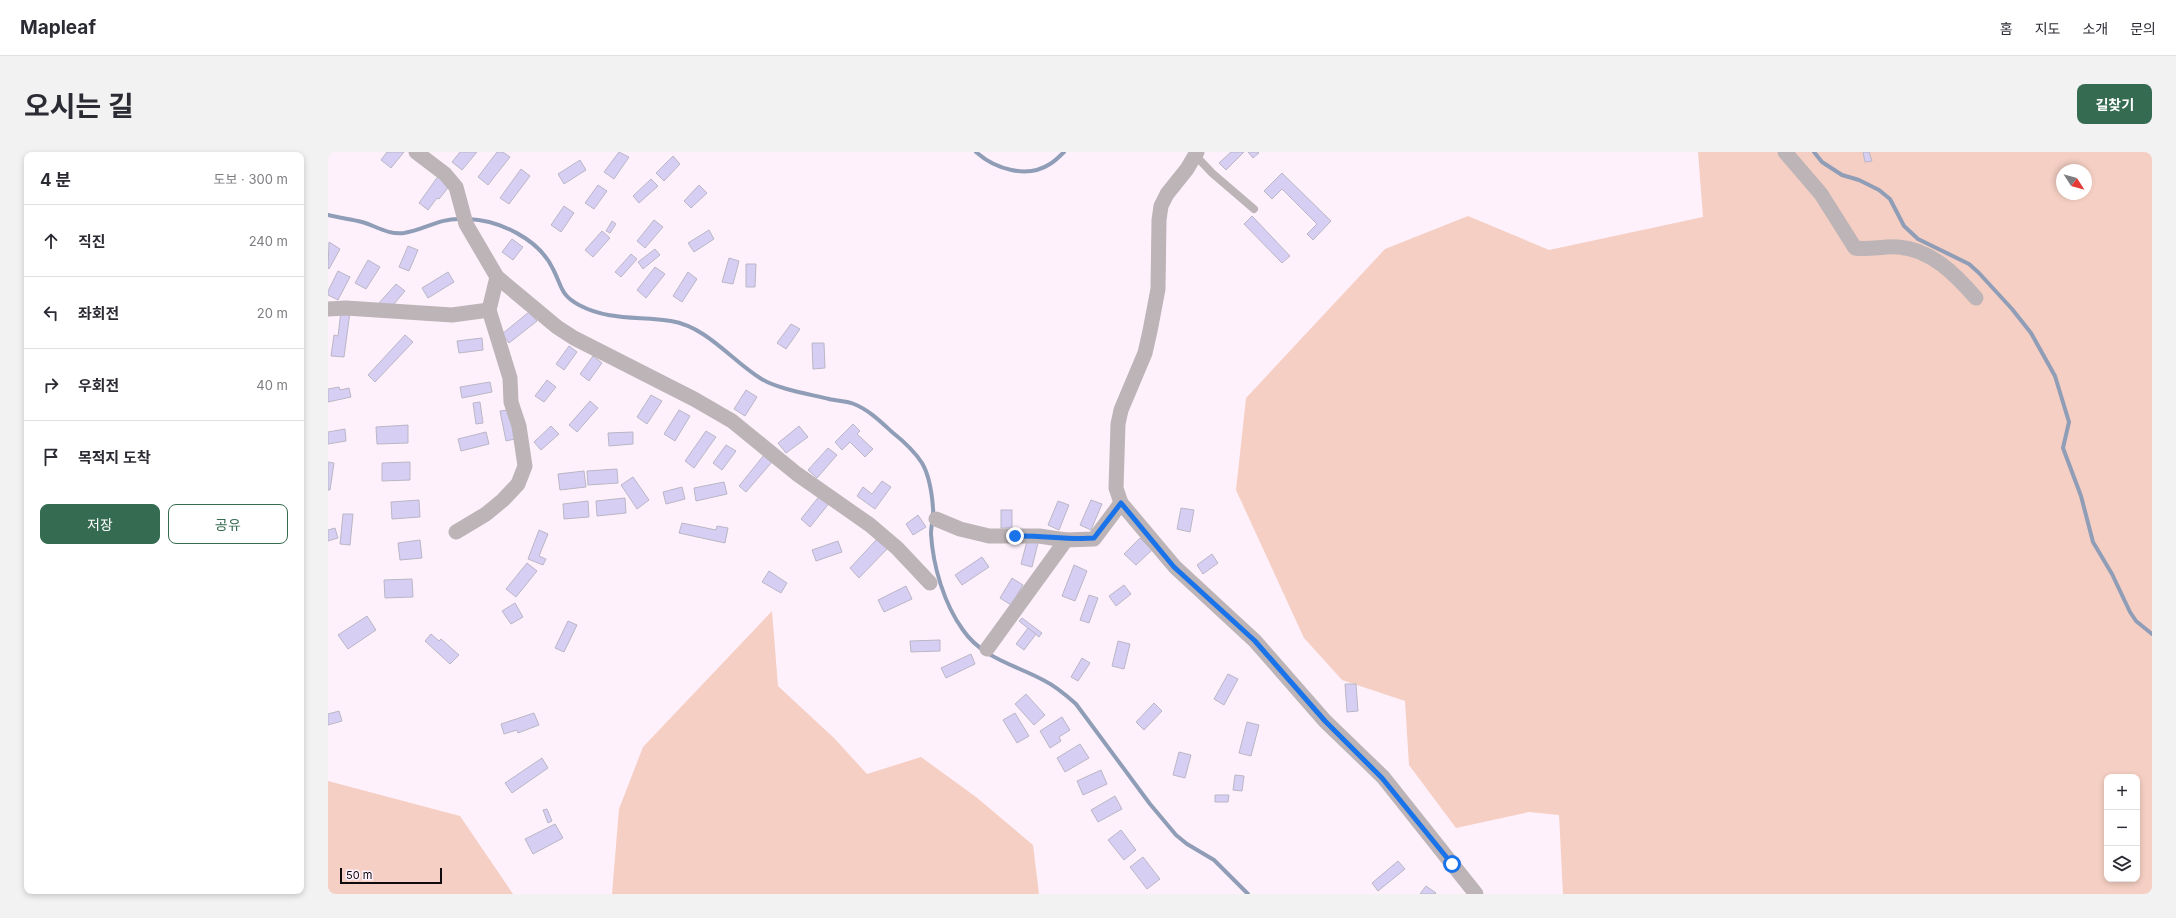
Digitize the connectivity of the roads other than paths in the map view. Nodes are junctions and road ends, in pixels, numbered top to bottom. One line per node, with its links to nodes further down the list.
1 (416, 152): 5 (street)
2 (1785, 152): 6 (street)
3 (1196, 154): 4 (lane); 9 (street)
4 (1254, 209)
5 (498, 277): 8 (street); 13 (street)
6 (1976, 298)
7 (328, 309): 8 (street)
8 (489, 310): 11 (street)
9 (1121, 503): 12 (street); 15 (street)
10 (936, 519): 12 (street)
11 (456, 532)
12 (1066, 540): 14 (street)
13 (930, 583)
14 (987, 649)
15 (1476, 894)

